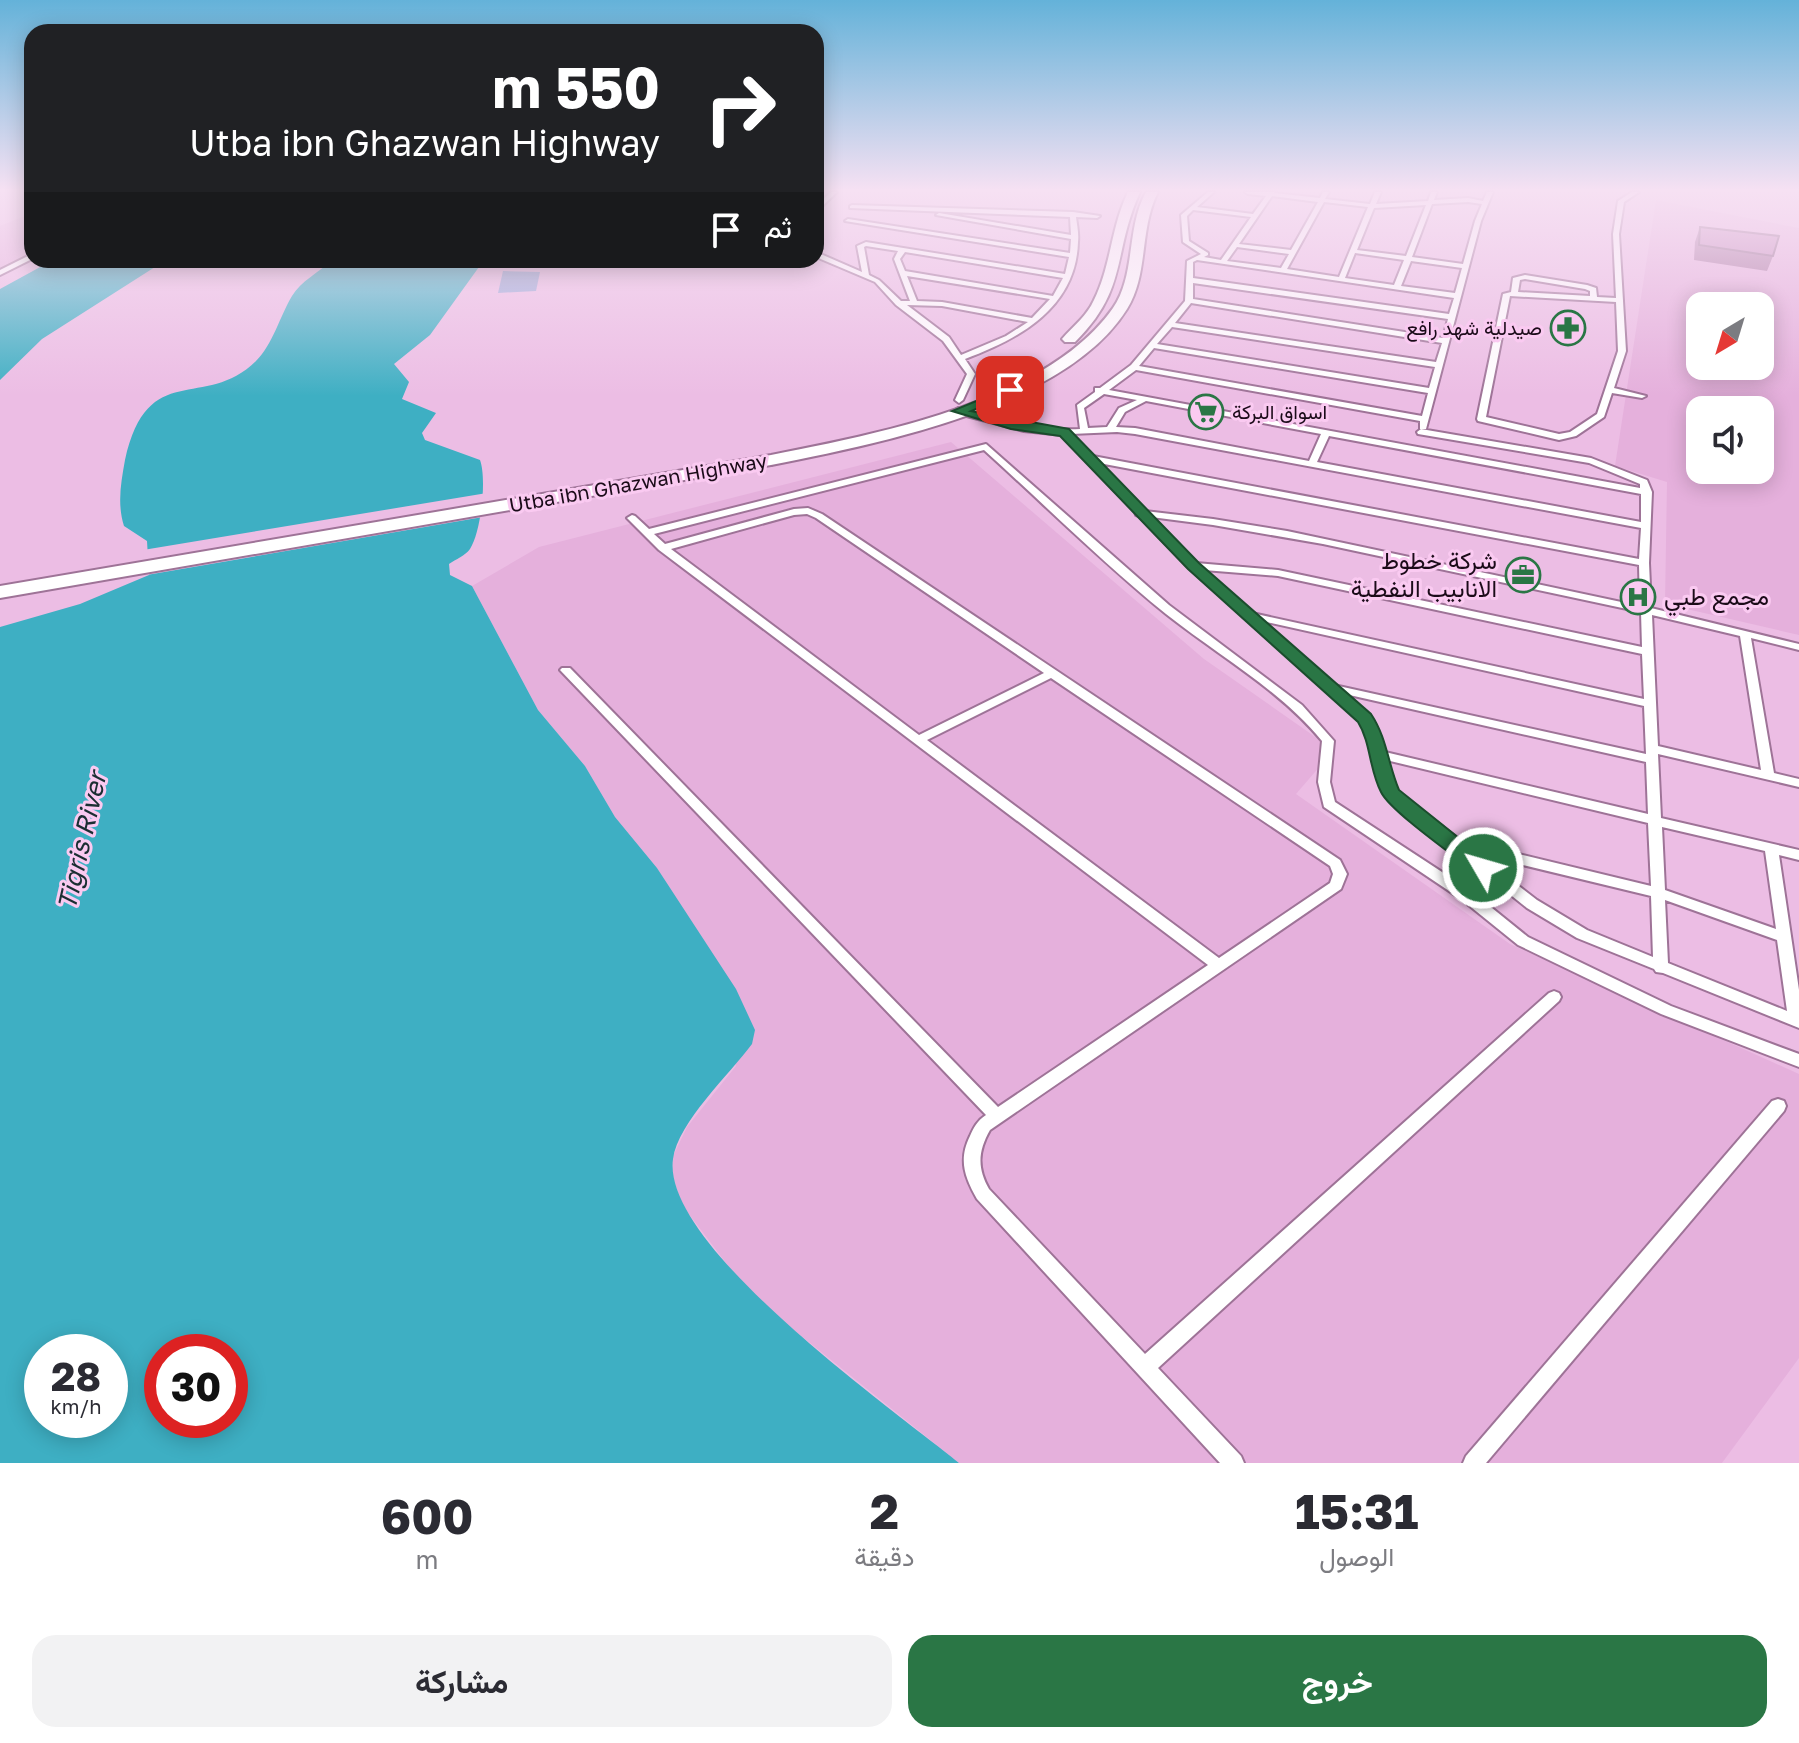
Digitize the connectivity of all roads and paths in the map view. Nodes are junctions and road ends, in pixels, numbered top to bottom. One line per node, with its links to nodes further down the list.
1 (24, 260): 21 (street)
2 (832, 260): 23 (street)
3 (863, 260): 23 (street)
4 (897, 260): 22 (street)
5 (960, 260): 20 (street)
6 (1072, 260): 24 (street)
7 (1114, 260): 50 (highway, Utba ibn Ghazwan Highway)
8 (1134, 260): 50 (highway, Utba ibn Ghazwan Highway)
9 (1191, 260): 26 (street)
10 (1211, 260): 17 (street)
11 (1289, 260): 19 (street)
12 (1348, 260): 25 (street)
13 (1407, 260): 27 (street)
14 (1424, 260): 18 (street)
15 (1468, 260): 18 (street)
16 (1617, 260): 32 (street)
17 (1223, 262): 19 (street)
18 (1466, 266): 31 (street)
19 (1283, 271): 25 (street)
20 (1034, 272): 24 (street); 28 (street)
21 (0, 273)
22 (902, 273): 28 (street); 35 (street)
23 (866, 274): 36 (street)
24 (1067, 277): 33 (street)
25 (1341, 279): 27 (street)
26 (1189, 280): 34 (street); 37 (street)
27 (1397, 287): 31 (street)
28 (1014, 291): 33 (street)
29 (1515, 292): 30 (street); 30 (street); 46 (street)
30 (1594, 294): 32 (street)
31 (1458, 296): 37 (street)
32 (1618, 296): 46 (street)
33 (1055, 298): 38 (street)
34 (1189, 301): 39 (street); 40 (street)
35 (914, 302): 36 (street); 38 (street)
36 (899, 303): 42 (street)
37 (1453, 317): 40 (street)
38 (1036, 321): 42 (street)
39 (1172, 325): 41 (street); 43 (street)
40 (1446, 341): 43 (street)
41 (1153, 346): 44 (street); 47 (street)
42 (961, 358): 50 (street)
43 (1440, 365): 47 (street)
44 (1134, 367): 45 (street); 52 (street)
45 (1098, 390): 49 (street); 54 (street)
46 (1611, 390): 48 (street)
47 (1432, 391): 52 (street)
48 (1642, 396)
49 (1144, 399): 53 (street); 57 (street)
50 (959, 406): 51 (highway, Utba ibn Ghazwan Highway); 55 (street)
51 (932, 415): 69 (highway, Utba ibn Ghazwan Highway); 70 (highway, Utba ibn Ghazwan Highway)
52 (1425, 419): 56 (street)
53 (1111, 428): 54 (street); 60 (street)
54 (1084, 429): 55 (street)
55 (1064, 432): 59 (street)
56 (1421, 432): 58 (street); 61 (street)
57 (1326, 433): 58 (street); 60 (street)
58 (1417, 449): 61 (street)
59 (1092, 459): 62 (street); 67 (street)
60 (1312, 463): 64 (street)
61 (1647, 492): 64 (street)
62 (1139, 513): 68 (street); 71 (street)
63 (632, 518): 65 (street)
64 (1645, 526): 67 (street)
65 (647, 533): 66 (street); 95 (street)
66 (663, 548): 77 (street); 80 (street)
67 (1644, 563): 71 (street)
68 (1193, 566): 72 (street); 75 (street)
69 (0, 581)
70 (0, 592)
71 (1648, 608): 73 (street); 75 (street)
72 (1245, 614): 78 (street); 79 (street)
73 (1745, 633): 74 (street); 83 (street)
74 (1799, 647)
75 (1649, 652): 79 (street)
76 (566, 670): 97 (street)
77 (1052, 673): 80 (street); 91 (street)
78 (1331, 688): 81 (street); 82 (street)
79 (1651, 704): 82 (street)
80 (920, 739): 91 (street)
81 (1381, 755): 85 (street); 87 (street)
82 (1653, 755): 83 (street); 85 (street)
83 (1768, 776): 84 (street)
84 (1799, 783)
85 (1656, 820): 86 (street); 89 (street)
86 (1771, 848): 88 (street); 90 (street)
87 (1459, 850): 89 (street); 92 (street)
88 (1799, 855)
89 (1659, 893): 90 (street); 92 (street)
90 (1784, 937): 94 (street)
91 (1219, 966): 97 (street)
92 (1661, 968): 94 (street)
93 (1554, 997): 98 (street)
94 (1797, 1022)
95 (1799, 1061)
96 (1778, 1106): 100 (street)
97 (997, 1116): 98 (street)
98 (1144, 1368): 99 (street)
99 (1234, 1463)
100 (1473, 1463)

